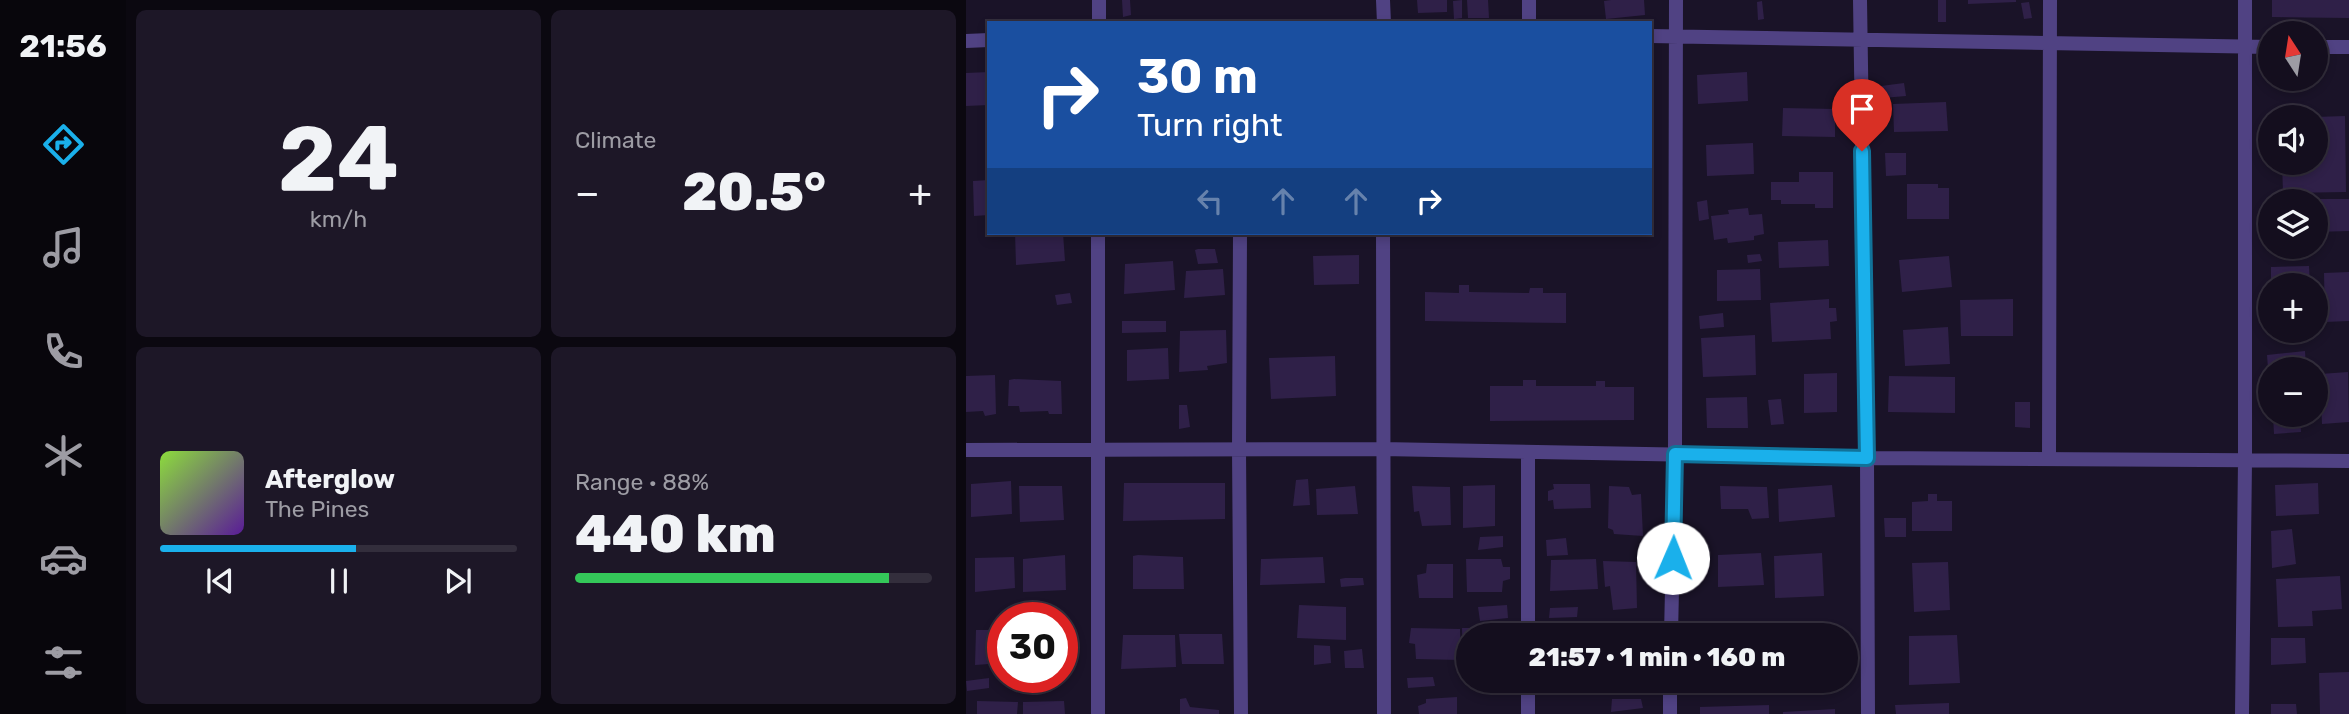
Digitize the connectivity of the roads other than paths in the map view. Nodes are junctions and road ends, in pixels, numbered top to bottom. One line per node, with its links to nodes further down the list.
1 (1099, 0): 8 (street)
2 (1383, 0): 9 (street)
3 (1529, 0): 10 (street)
4 (1676, 0): 12 (street)
5 (1860, 0): 14 (street)
6 (2050, 0): 16 (street)
7 (2245, 0): 17 (street)
8 (1099, 21)
9 (1384, 21)
10 (1529, 21)
11 (1652, 36): 12 (street)
12 (1677, 36): 14 (street); 29 (street)
13 (987, 40): 15 (street)
14 (1860, 40): 16 (street); 30 (street)
15 (966, 41)
16 (2049, 44): 17 (street); 31 (street)
17 (2245, 47): 18 (street); 32 (street)
18 (2258, 47)
19 (2328, 47): 20 (street)
20 (2349, 47)
21 (1098, 235): 27 (street)
22 (1240, 235): 24 (street)
23 (1383, 235): 25 (street)
24 (1239, 449): 25 (street); 27 (street); 39 (street)
25 (1382, 449): 28 (street); 40 (street)
26 (966, 450): 27 (street)
27 (1097, 450): 38 (street)
28 (1528, 452): 29 (street); 34 (street)
29 (1675, 454): 30 (street); 35 (street)
30 (1867, 458): 31 (street); 43 (street)
31 (2049, 460): 32 (street)
32 (2245, 461): 33 (street); 44 (street)
33 (2349, 461)
34 (1528, 623)
35 (1671, 623)
36 (1528, 693): 41 (street)
37 (1670, 693): 42 (street)
38 (1098, 714)
39 (1241, 714)
40 (1384, 714)
41 (1528, 714)
42 (1670, 714)
43 (1868, 714)
44 (2242, 714)

